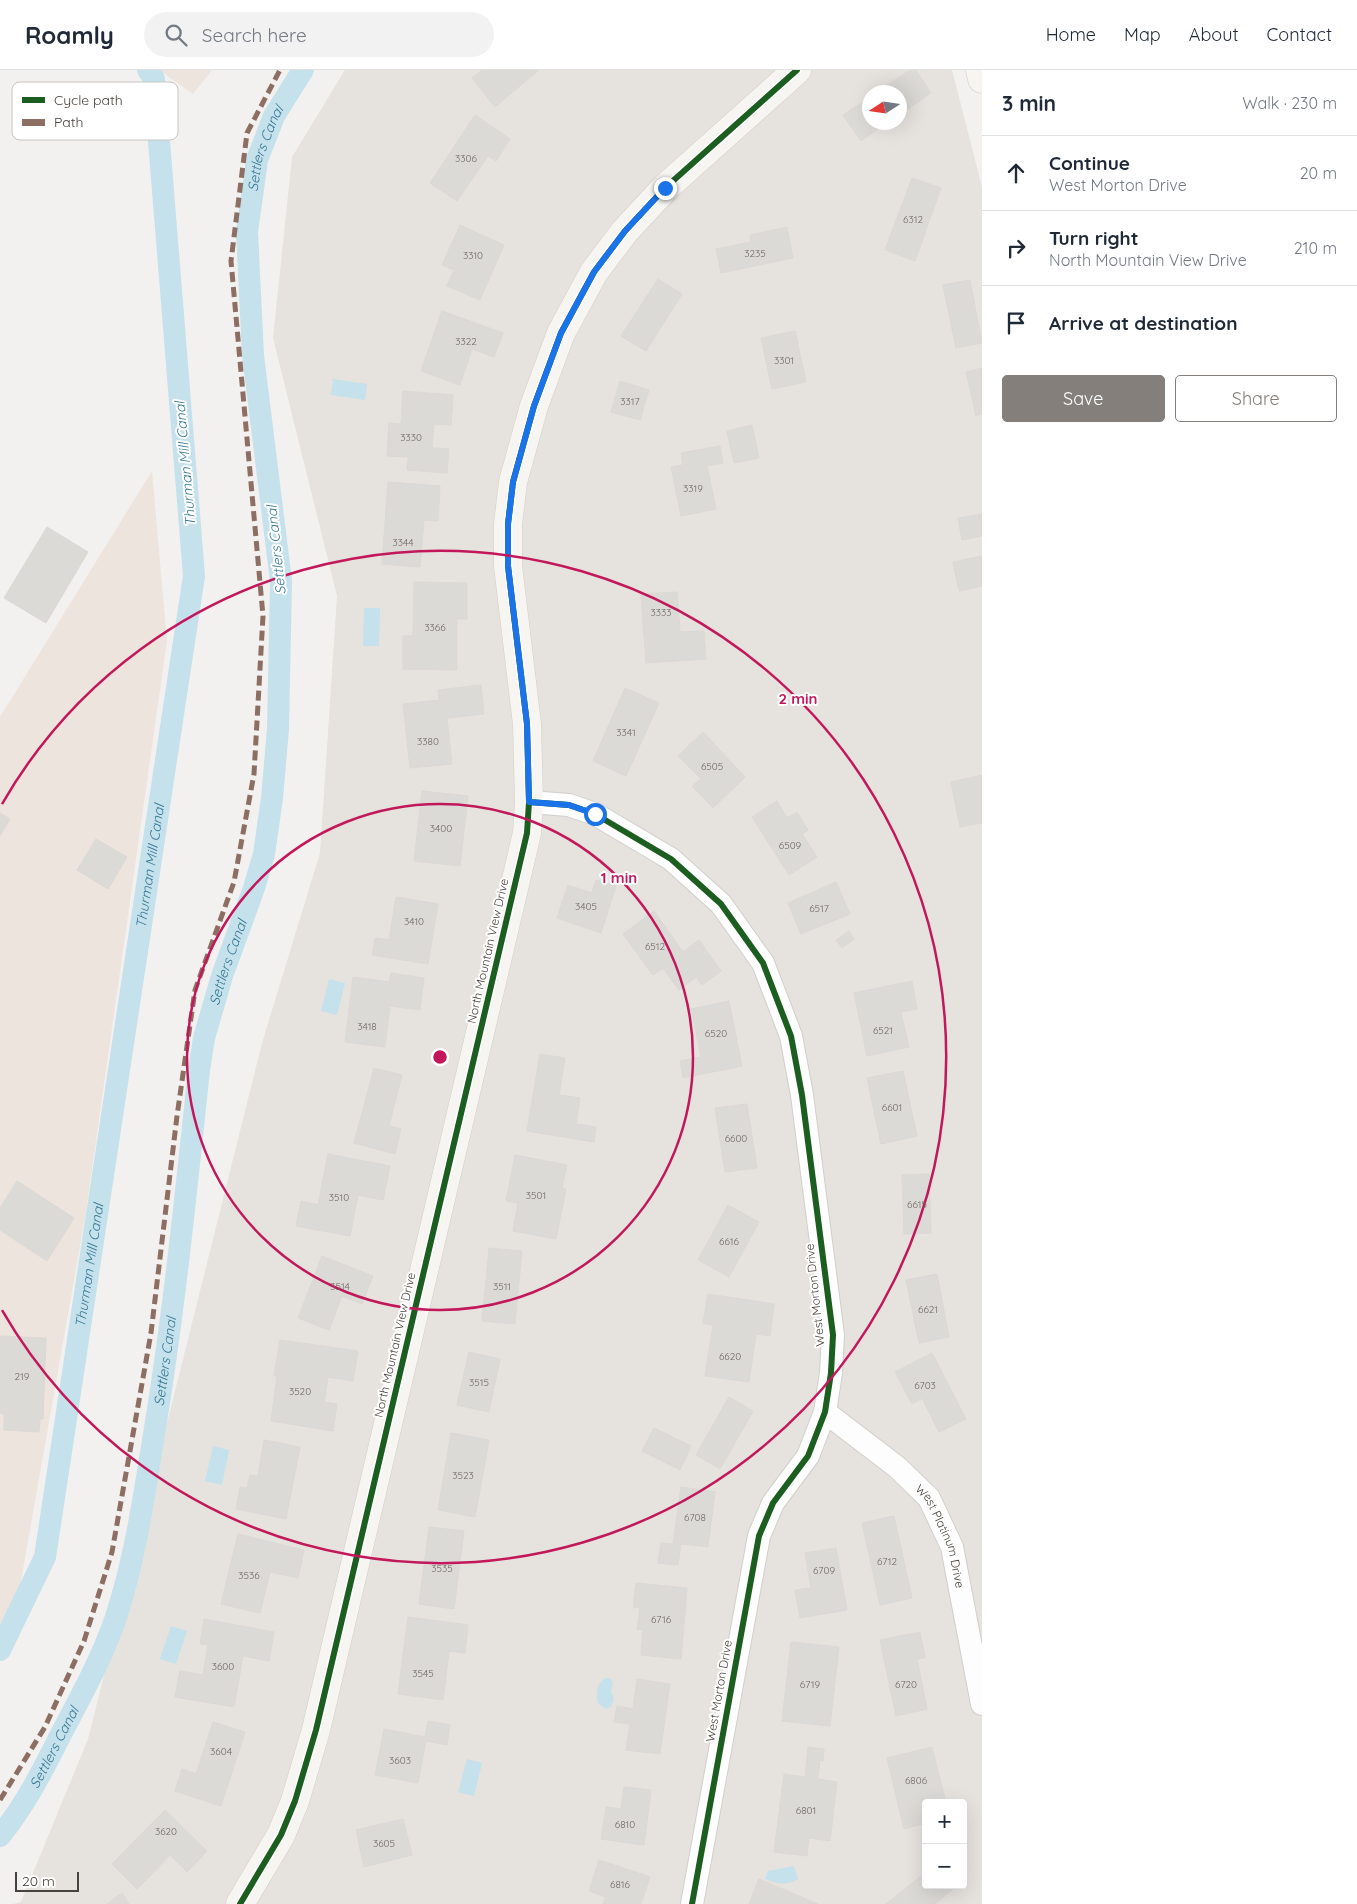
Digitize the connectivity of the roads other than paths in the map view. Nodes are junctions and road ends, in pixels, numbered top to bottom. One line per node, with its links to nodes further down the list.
1 (797, 70): 4 (street, North Mountain View Drive)
2 (980, 70): 3 (street)
3 (982, 79)
4 (529, 802): 5 (street, West Morton Drive); 7 (street, North Mountain View Drive)
5 (825, 1412): 6 (street, West Platinum Drive); 8 (street, West Morton Drive)
6 (982, 1704)
7 (240, 1904)
8 (692, 1904)

